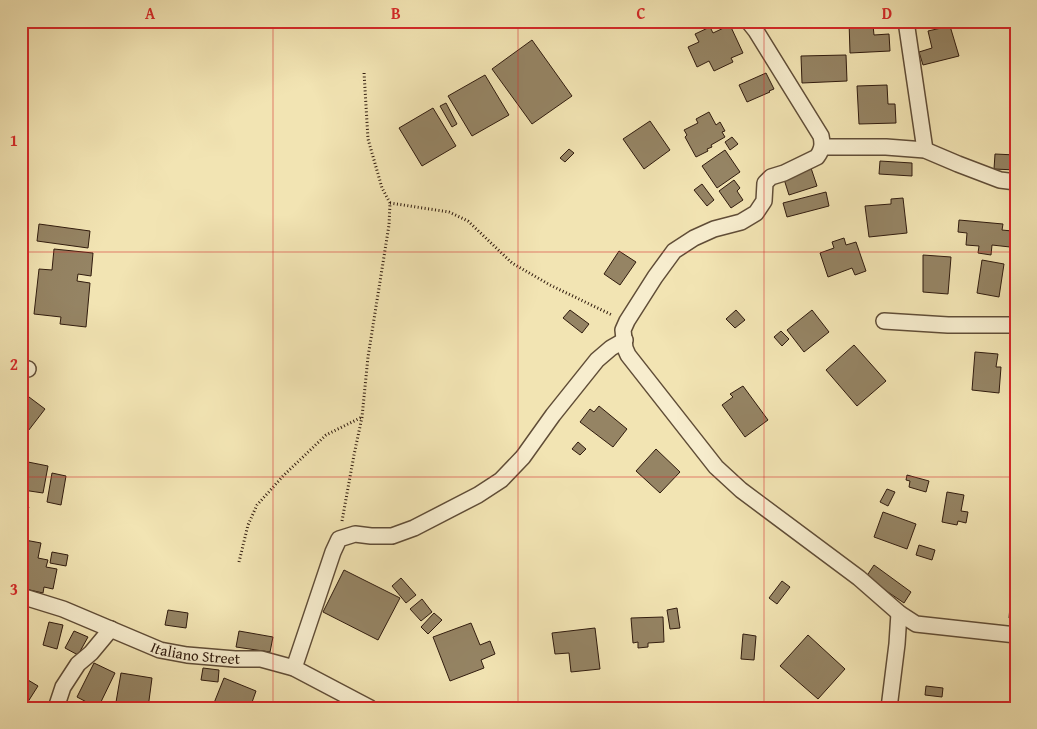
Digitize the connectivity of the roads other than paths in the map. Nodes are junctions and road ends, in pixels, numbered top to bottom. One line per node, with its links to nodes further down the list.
1 (748, 21): 3 (street)
2 (906, 21): 4 (street)
3 (822, 147): 4 (street); 8 (street)
4 (926, 150): 5 (street)
5 (1016, 182)
6 (884, 321): 7 (street)
7 (1016, 325)
8 (625, 340): 10 (street); 13 (street)
9 (21, 596): 11 (street, Italiano Street)
10 (899, 613): 12 (street); 16 (street)
11 (112, 629): 13 (street, Italiano Street); 14 (street)
12 (1016, 635)
13 (294, 668): 15 (street, Italiano Street)
14 (56, 708)
15 (370, 708)
16 (889, 708)

